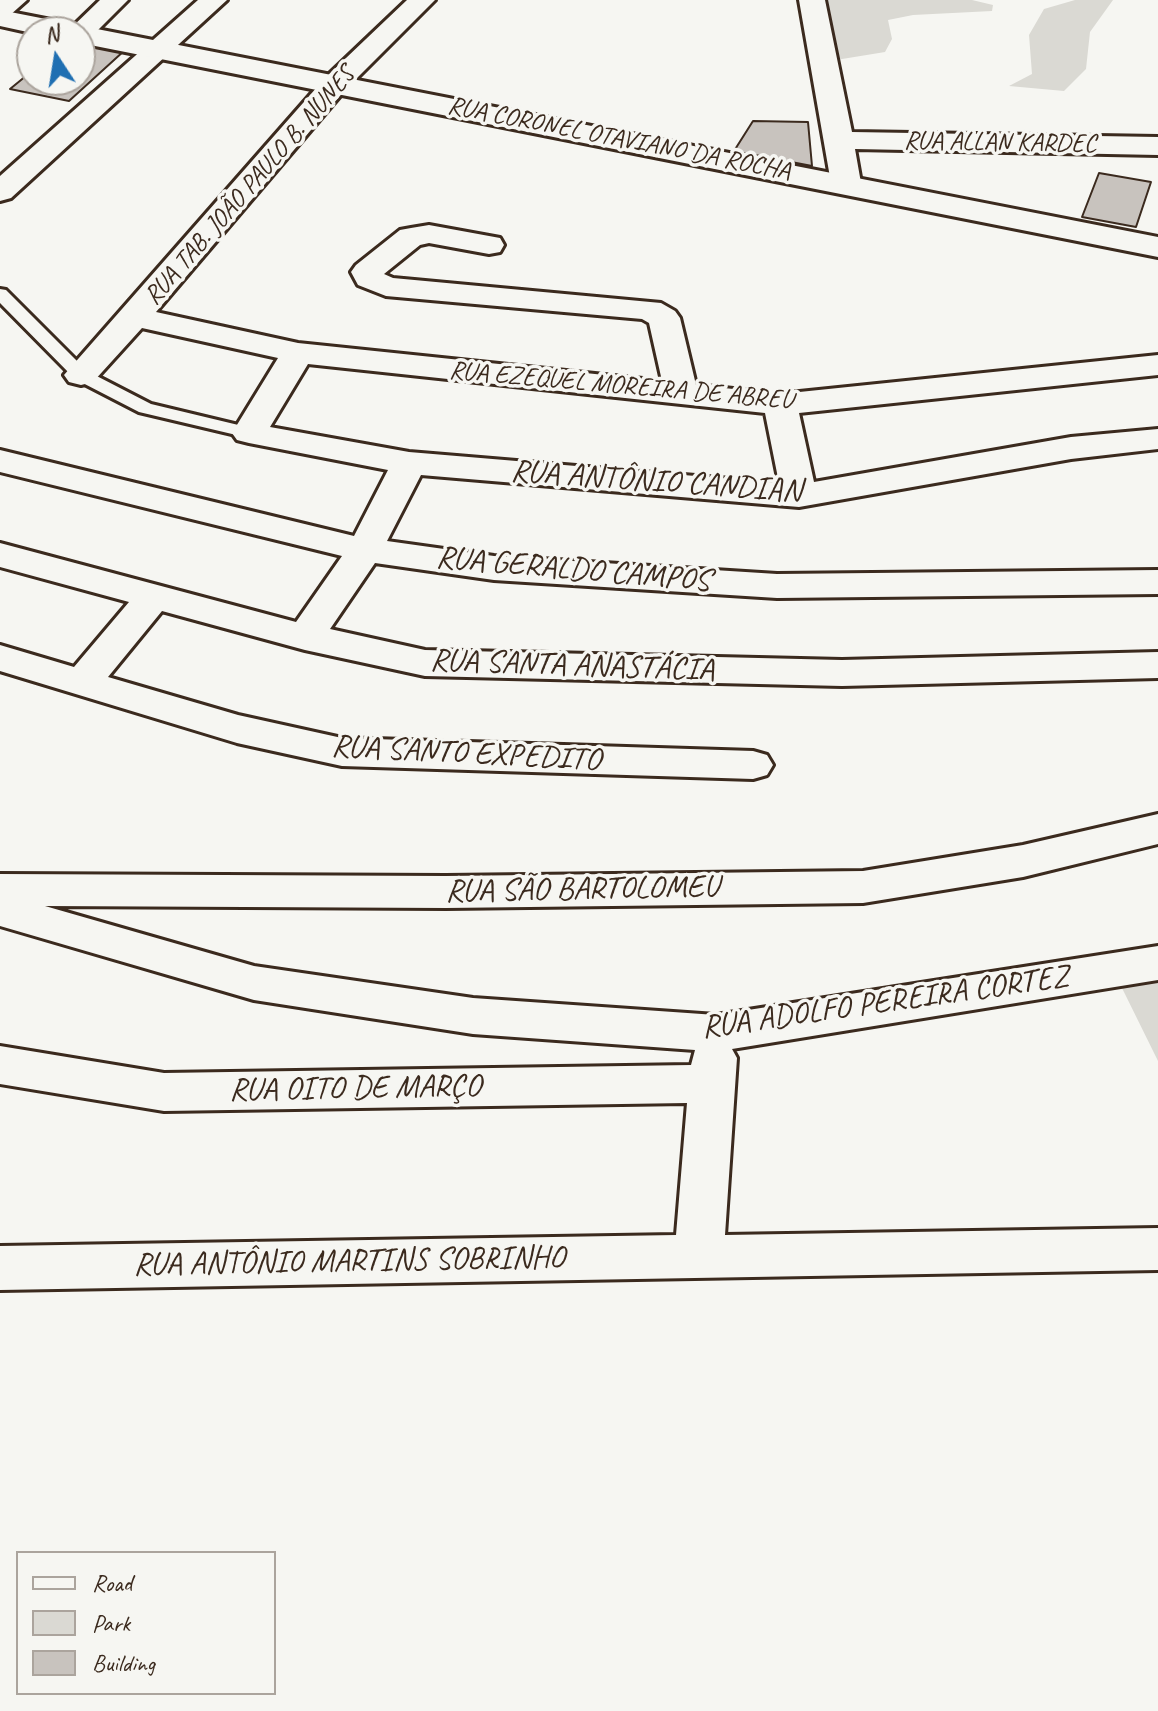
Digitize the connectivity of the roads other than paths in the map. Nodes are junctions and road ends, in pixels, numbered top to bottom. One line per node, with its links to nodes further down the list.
1 (14, 0): 6 (street)
2 (115, 0): 7 (street)
3 (214, 0): 9 (street)
4 (422, 0): 10 (street, RUA TAB. JOÃO PAULO B. NUNES)
5 (812, 0): 11 (street)
6 (0, 10)
7 (96, 18)
8 (96, 37): 9 (street, RUA CORONEL OTAVIANO DA ROCHA)
9 (156, 50): 10 (street, RUA CORONEL OTAVIANO DA ROCHA); 14 (street)
10 (335, 84): 15 (street, RUA CORONEL OTAVIANO DA ROCHA); 20 (street, RUA TAB. JOÃO PAULO B. NUNES)
11 (841, 140): 12 (street, RUA ALLAN KARDEC); 15 (street)
12 (1158, 146)
13 (0, 153): 14 (street)
14 (34, 162): 16 (street)
15 (846, 183): 18 (street, RUA CORONEL OTAVIANO DA ROCHA)
16 (0, 192)
17 (489, 245): 24 (street)
18 (1158, 247)
19 (0, 294): 23 (lane)
20 (135, 317): 21 (street, RUA EZEQUEL MOREIRA DE ABREU); 23 (street, RUA TAB. JOÃO PAULO B. NUNES)
21 (298, 353): 24 (street, RUA EZEQUEL MOREIRA DE ABREU); 26 (street)
22 (1158, 365): 25 (street, RUA EZEQUEL MOREIRA DE ABREU)
23 (81, 375): 26 (lane)
24 (682, 395): 25 (street, RUA EZEQUEL MOREIRA DE ABREU)
25 (780, 404): 30 (street)
26 (249, 433): 29 (street, RUA ANTÔNIO CANDIAN)
27 (1158, 439): 30 (street, RUA ANTÔNIO CANDIAN)
28 (0, 461): 31 (street, RUA GERALDO CAMPOS)
29 (409, 463): 30 (street, RUA ANTÔNIO CANDIAN); 31 (street)
30 (799, 496)
31 (365, 550): 33 (street, RUA GERALDO CAMPOS); 35 (street)
32 (0, 555): 34 (street, RUA SANTA ANASTÁCIA)
33 (1158, 582)
34 (154, 596): 35 (street, RUA SANTA ANASTÁCIA); 38 (street)
35 (305, 637): 37 (street, RUA SANTA ANASTÁCIA)
36 (0, 658): 38 (street, RUA SANTO EXPEDITO)
37 (1158, 665)
38 (82, 683): 39 (street, RUA SANTO EXPEDITO)
39 (753, 765)
40 (1158, 829): 41 (street, RUA SÃO BARTOLOMEU)
41 (0, 890)
42 (0, 910): 44 (street, RUA ADOLFO PEREIRA CORTEZ)
43 (1158, 963): 44 (street, RUA ADOLFO PEREIRA CORTEZ)
44 (716, 1033): 46 (street)
45 (0, 1065): 46 (street, RUA OITO DE MARÇO)
46 (712, 1084): 48 (street)
47 (1158, 1249): 48 (street, RUA ANTÔNIO MARTINS SOBRINHO)
48 (699, 1257): 49 (street, RUA ANTÔNIO MARTINS SOBRINHO)
49 (0, 1268)

